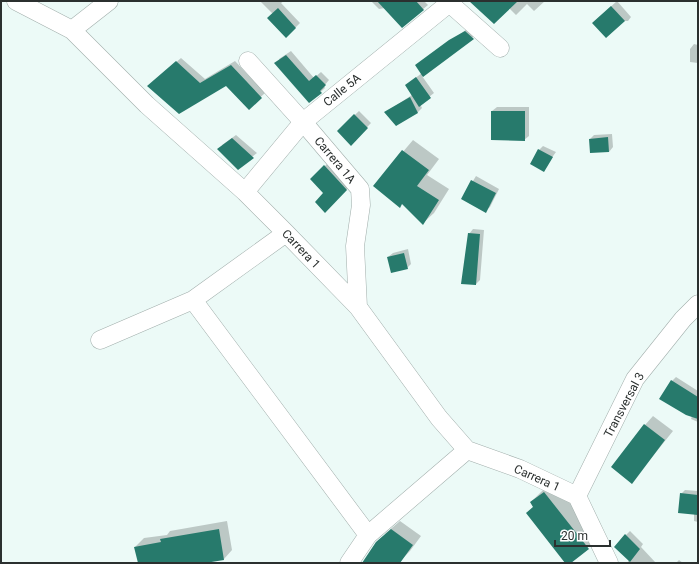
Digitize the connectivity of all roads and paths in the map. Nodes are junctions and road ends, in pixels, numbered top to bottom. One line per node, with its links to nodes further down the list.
1 (16, 1): 4 (street, Carrera 1)
2 (109, 1): 4 (street)
3 (449, 2): 5 (street); 7 (street, Calle 5A)
4 (72, 30): 8 (street, Carrera 1)
5 (500, 48)
6 (248, 61): 7 (street, Carrera 1A)
7 (303, 122): 8 (street, Calle 5A); 12 (street, Carrera 1A)
8 (245, 192): 9 (street, Carrera 1)
9 (286, 233): 10 (street); 12 (street, Carrera 1)
10 (193, 300): 13 (street); 16 (street)
11 (698, 304): 15 (street, Transversal 3)
12 (358, 307): 14 (street, Carrera 1)
13 (100, 340)
14 (467, 450): 15 (street, Carrera 1); 16 (street)
15 (577, 496): 18 (street)
16 (368, 535): 17 (street)
17 (348, 563)
18 (609, 563)

